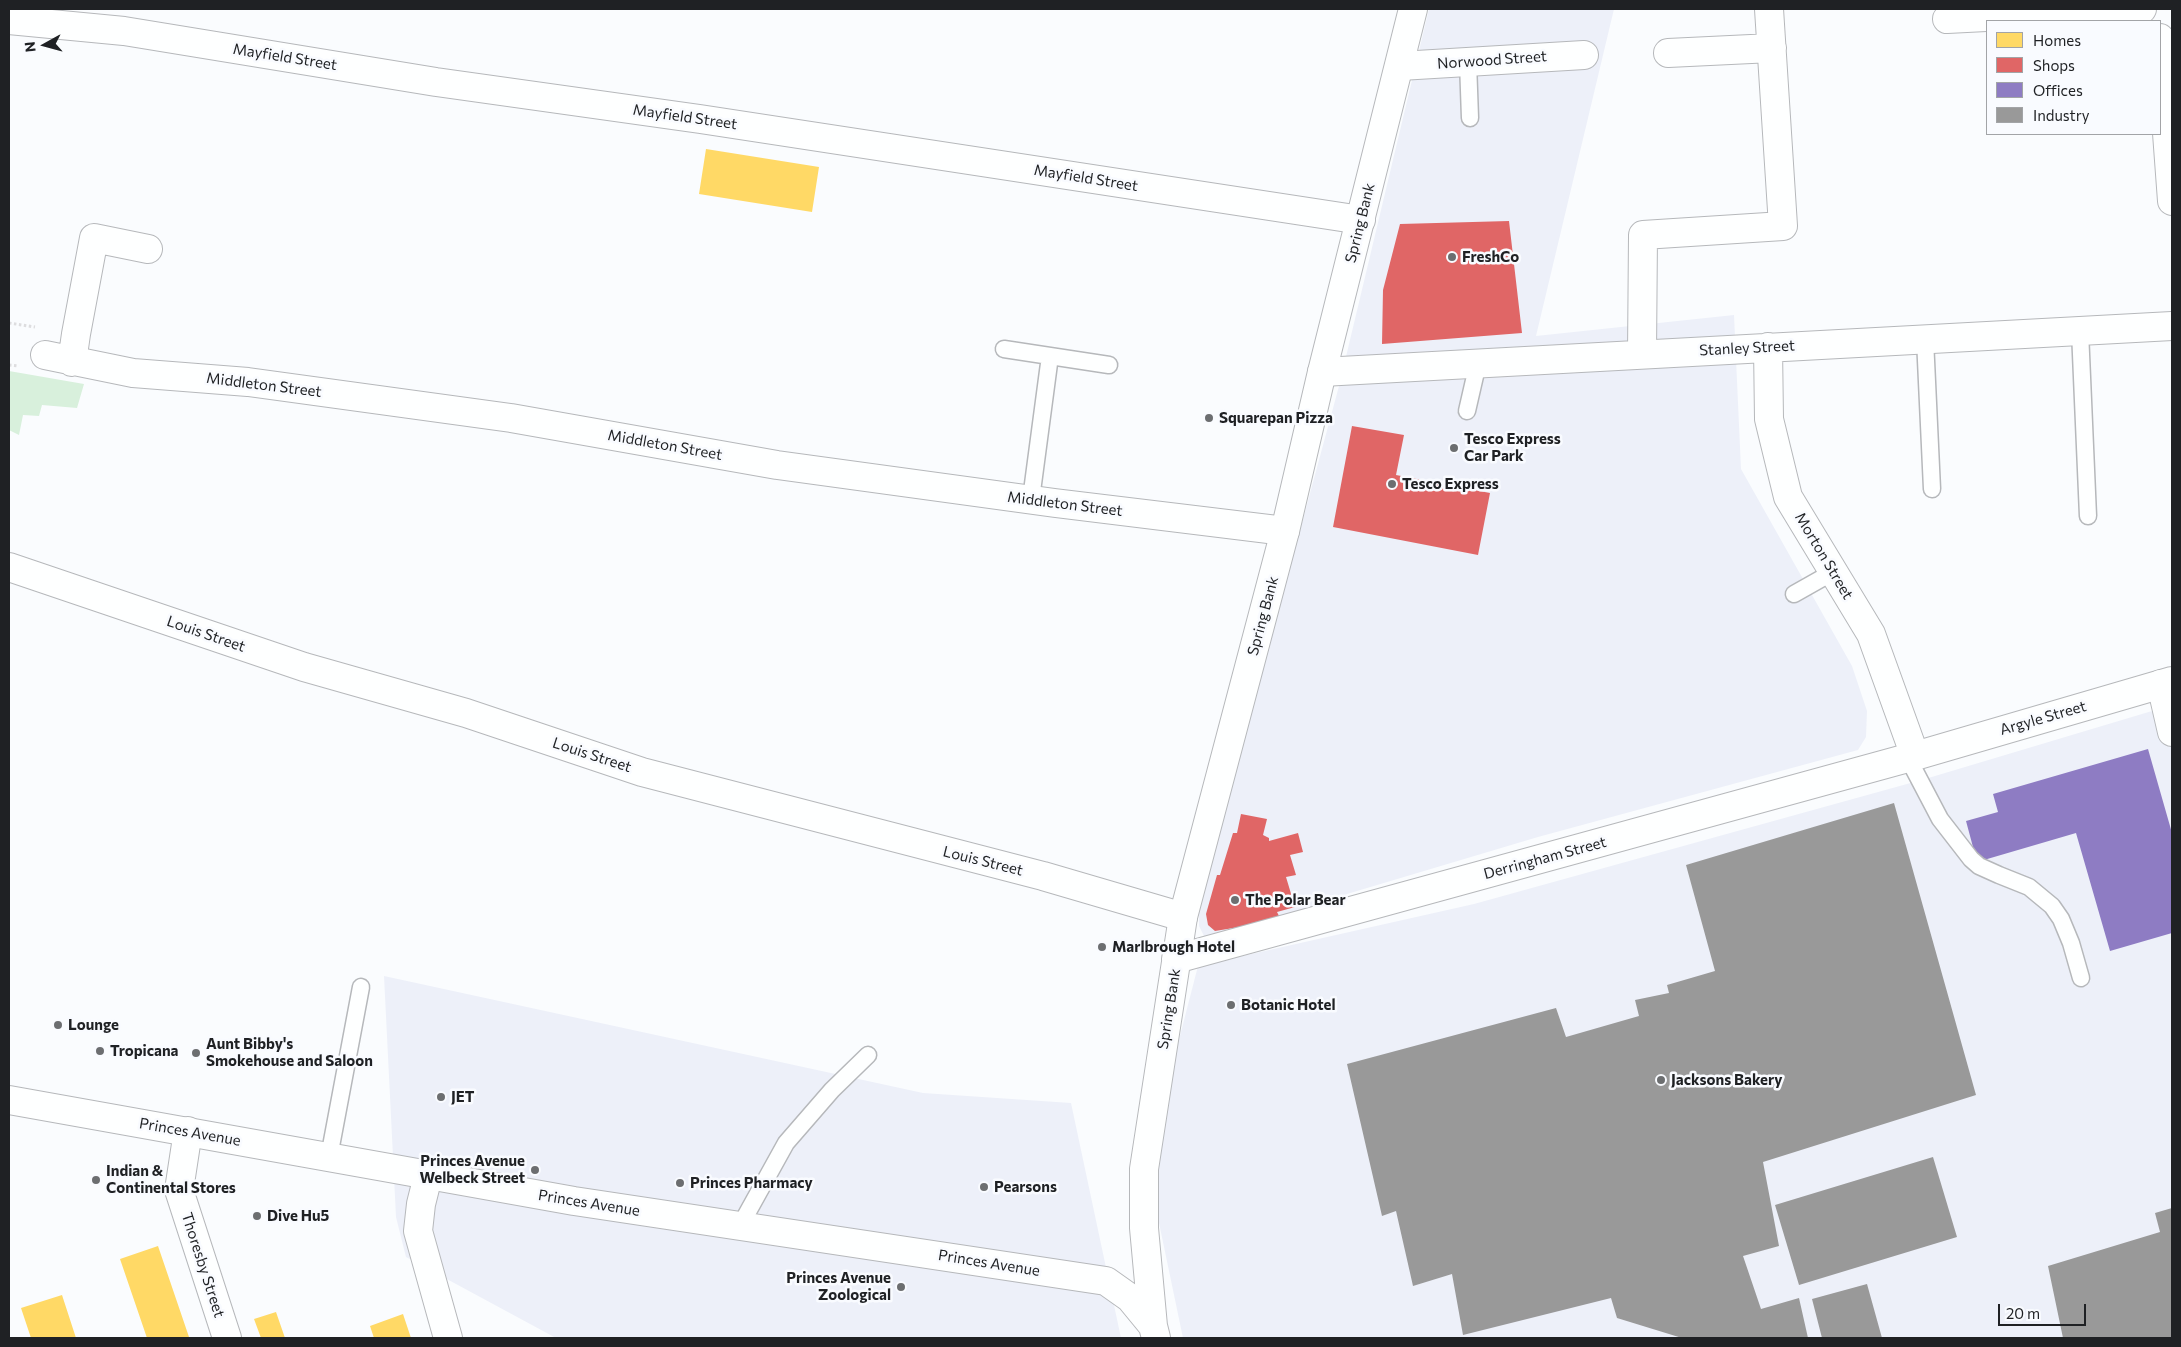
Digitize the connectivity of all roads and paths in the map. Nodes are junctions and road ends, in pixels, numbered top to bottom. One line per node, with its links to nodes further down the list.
1 (1413, 9): 11 (street, Spring Bank)
2 (1769, 9): 6 (street)
3 (2142, 9): 4 (street)
4 (1947, 19)
5 (9, 20): 14 (street, Mayfield Street)
6 (1772, 48): 8 (street); 23 (street)
7 (2161, 52): 13 (street)
8 (1668, 53)
9 (1584, 55): 10 (street, Norwood Street)
10 (1468, 62): 11 (street, Norwood Street); 12 (lane)
11 (1400, 66): 14 (street, Spring Bank)
12 (1470, 118)
13 (2172, 200)
14 (1361, 220): 29 (street, Spring Bank)
15 (148, 249): 26 (street)
16 (9, 323): 18 (path)
17 (2172, 326): 19 (street, Stanley Street)
18 (41, 328)
19 (2080, 331): 20 (street, Stanley Street); 33 (lane)
20 (1925, 339): 21 (street, Stanley Street); 31 (lane)
21 (1768, 347): 23 (street, Stanley Street); 36 (street, Morton Street)
22 (1004, 350): 25 (lane)
23 (1642, 354): 27 (street, Stanley Street)
24 (45, 355): 26 (street, Middleton Street)
25 (1050, 356): 28 (lane); 32 (lane)
26 (72, 362): 32 (street, Middleton Street)
27 (1478, 363): 29 (street, Stanley Street); 30 (lane)
28 (1109, 365)
29 (1322, 372): 34 (street, Spring Bank)
30 (1467, 411)
31 (1932, 488)
32 (1031, 500): 34 (street, Middleton Street)
33 (2088, 516)
34 (1285, 531): 41 (street, Spring Bank)
35 (9, 567): 41 (street, Louis Street)
36 (1833, 572): 37 (lane); 40 (street, Morton Street)
37 (1794, 594)
38 (2167, 682): 39 (street); 40 (street, Argyle Street)
39 (2172, 732)
40 (1911, 757): 42 (street, Derringham Street); 43 (lane)
41 (1183, 917): 42 (street, Spring Bank)
42 (1176, 959): 51 (street, Spring Bank)
43 (2081, 978)
44 (361, 987): 48 (lane)
45 (868, 1055): 50 (lane)
46 (9, 1100): 47 (street, Princes Avenue)
47 (188, 1132): 48 (street, Princes Avenue); 54 (street, Thoresby Street)
48 (329, 1157): 49 (street, Princes Avenue)
49 (428, 1176): 50 (street, Princes Avenue); 55 (street)
50 (740, 1226): 52 (street, Princes Avenue)
51 (1144, 1228): 52 (street, Spring Bank); 53 (street, Spring Bank)
52 (1106, 1281): 53 (street, Princes Avenue)
53 (1155, 1332)
54 (227, 1338)
55 (448, 1338)

